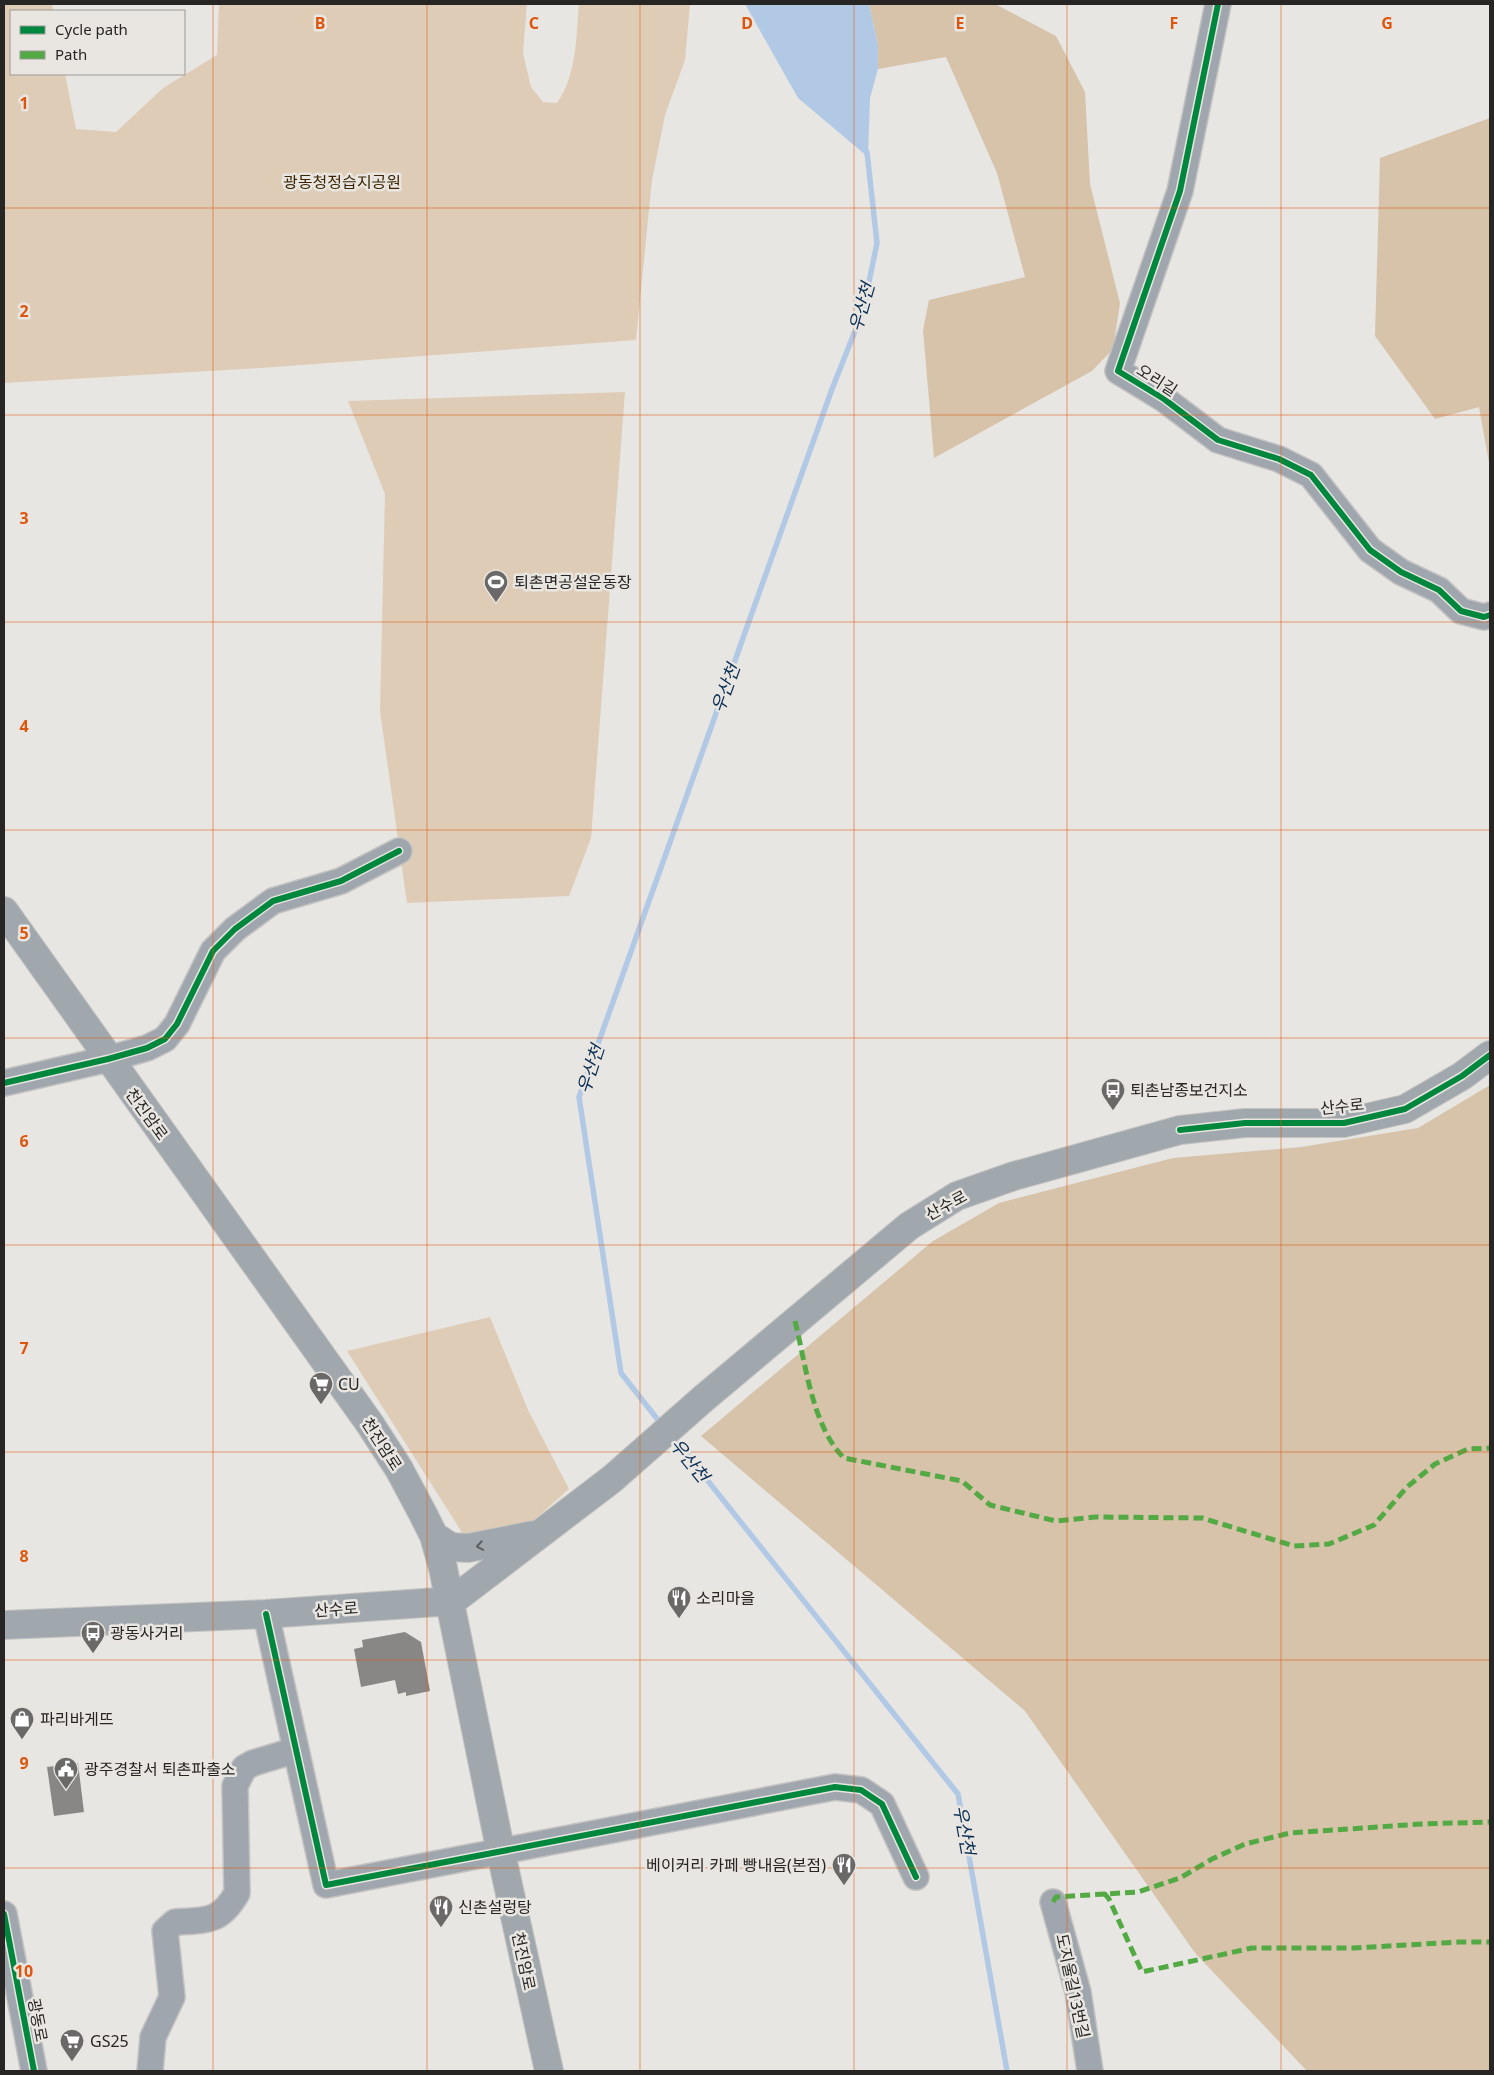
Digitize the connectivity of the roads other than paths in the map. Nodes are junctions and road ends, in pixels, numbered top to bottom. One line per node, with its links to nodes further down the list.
1 (1218, 4): 2 (street, 오리길)
2 (1490, 615)
3 (399, 851): 6 (street)
4 (4, 912): 6 (main road, 천진암로)
5 (1490, 1056): 8 (main road, 산수로)
6 (108, 1059): 7 (street); 9 (main road, 천진암로)
7 (4, 1083)
8 (545, 1532): 9 (main road, one-way to 9); 10 (main road)
9 (434, 1536): 10 (main road, 천진암로)
10 (452, 1601): 11 (main road, 산수로); 14 (main road, 천진암로)
11 (266, 1614): 12 (main road, 산수로); 13 (street)
12 (9, 1621)
13 (296, 1750): 14 (street); 21 (street)
14 (501, 1853): 15 (street); 22 (main road, 천진암로)
15 (916, 1877)
16 (1053, 1902): 23 (street, 도지울길13번길)
17 (4, 1914): 18 (street, 광동로)
18 (15, 1971): 19 (street); 20 (street, 광동로)
19 (4, 2005)
20 (34, 2071)
21 (150, 2071)
22 (548, 2071)
23 (1090, 2071)

